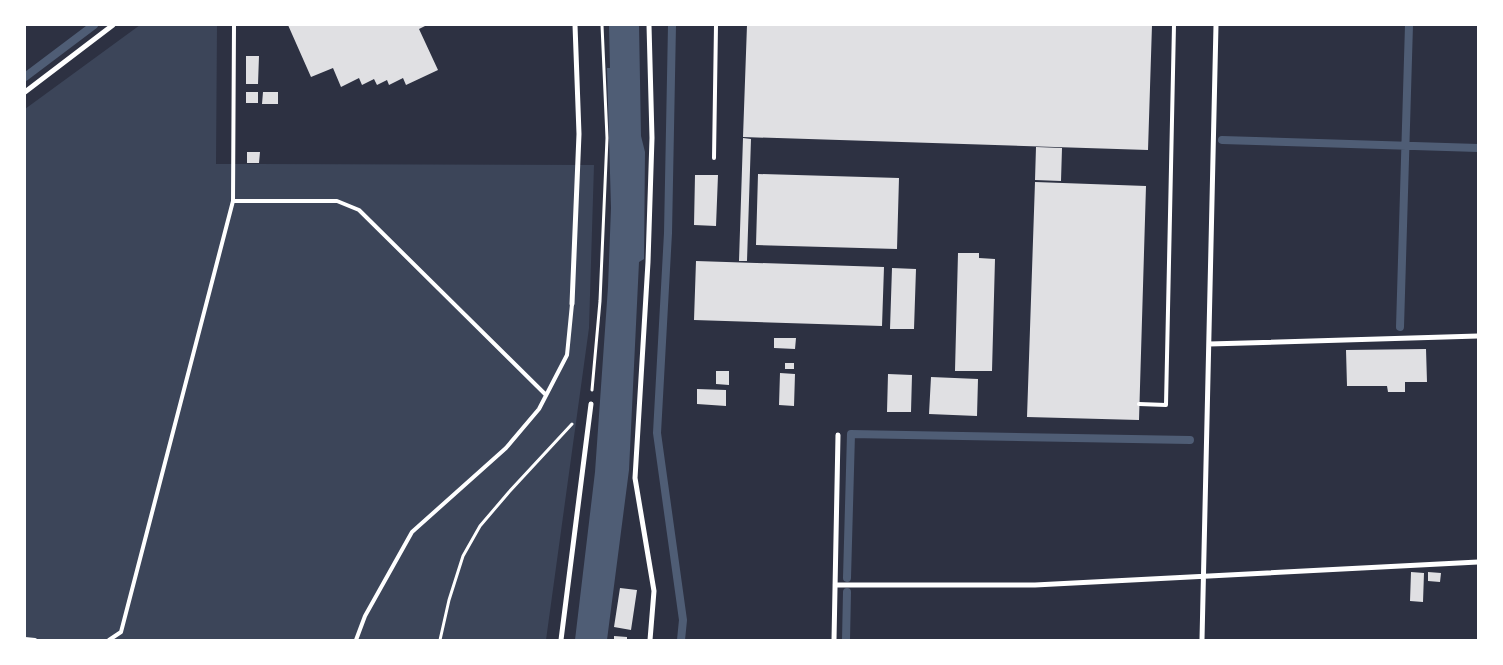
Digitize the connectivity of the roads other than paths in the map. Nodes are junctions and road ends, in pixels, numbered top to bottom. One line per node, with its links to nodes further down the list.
1 (113, 25): 8 (street)
2 (234, 25): 10 (lane)
3 (575, 25): 11 (street)
4 (649, 25): 26 (street)
5 (716, 25): 9 (lane)
6 (1174, 25): 16 (lane)
7 (1216, 25): 13 (street)
8 (25, 92)
9 (714, 158)
10 (233, 201): 14 (lane); 23 (lane)
11 (572, 304): 14 (lane)
12 (1478, 336): 13 (street)
13 (1209, 344): 19 (street)
14 (546, 395): 24 (lane)
15 (591, 404): 25 (street)
16 (1139, 404)
17 (838, 435): 20 (street)
18 (1478, 562): 19 (street)
19 (1203, 576): 20 (street); 28 (street)
20 (835, 584): 27 (street)
21 (25, 639): 22 (lane)
22 (35, 640)
23 (109, 640)
24 (356, 640)
25 (561, 640)
26 (650, 640)
27 (834, 640)
28 (1202, 640)

